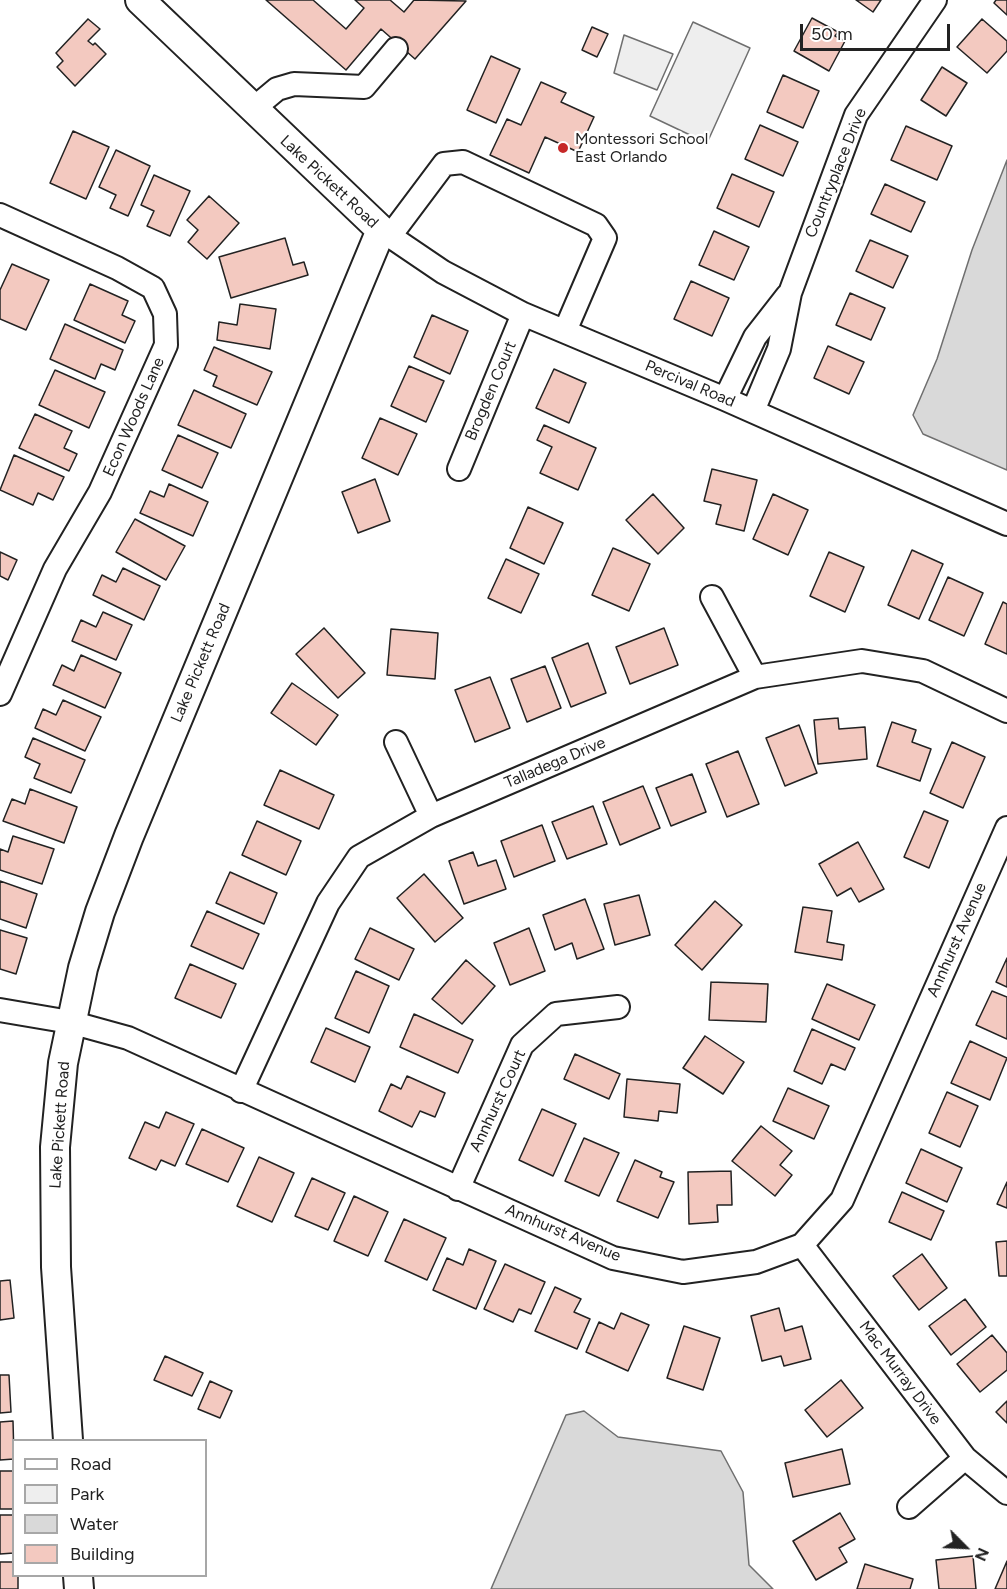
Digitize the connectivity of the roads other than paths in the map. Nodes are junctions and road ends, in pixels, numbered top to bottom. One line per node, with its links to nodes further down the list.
1 (140, 0): 4 (main road, Lake Pickett Road)
2 (935, 0): 7 (street, Countryplace Drive)
3 (396, 49): 4 (street)
4 (253, 109): 6 (main road, Lake Pickett Road)
5 (0, 215): 16 (street, Econ Woods Lane)
6 (386, 233): 8 (street, Percival Road); 9 (street); 23 (main road, Lake Pickett Road)
7 (790, 293): 10 (street, Countryplace Drive); 11 (street, Countryplace Drive)
8 (523, 314): 9 (street, Percival Road); 12 (street, Brogden Court)
9 (565, 331): 10 (street, Percival Road)
10 (725, 399): 11 (street, Percival Road)
11 (753, 411): 13 (street, Percival Road)
12 (459, 468)
13 (1007, 524)
14 (712, 597): 15 (street)
15 (755, 677): 17 (street, Talladega Drive); 19 (street, Talladega Drive)
16 (0, 694)
17 (1007, 711)
18 (396, 742): 19 (street)
19 (431, 816): 24 (street, Talladega Drive)
20 (1007, 828): 26 (street, Annhurst Avenue)
21 (618, 1007): 25 (street, Annhurst Court)
22 (0, 1010): 23 (street, Annhurst Avenue)
23 (70, 1023): 24 (street, Annhurst Avenue); 27 (main road, Lake Pickett Road)
24 (240, 1091): 25 (street, Annhurst Avenue)
25 (458, 1189): 26 (street, Annhurst Avenue)
26 (802, 1245): 28 (street, Mac Murray Drive)
27 (68, 1439)
28 (965, 1458): 29 (street, Mac Murray Drive); 30 (street)
29 (1007, 1493)
30 (909, 1507)

